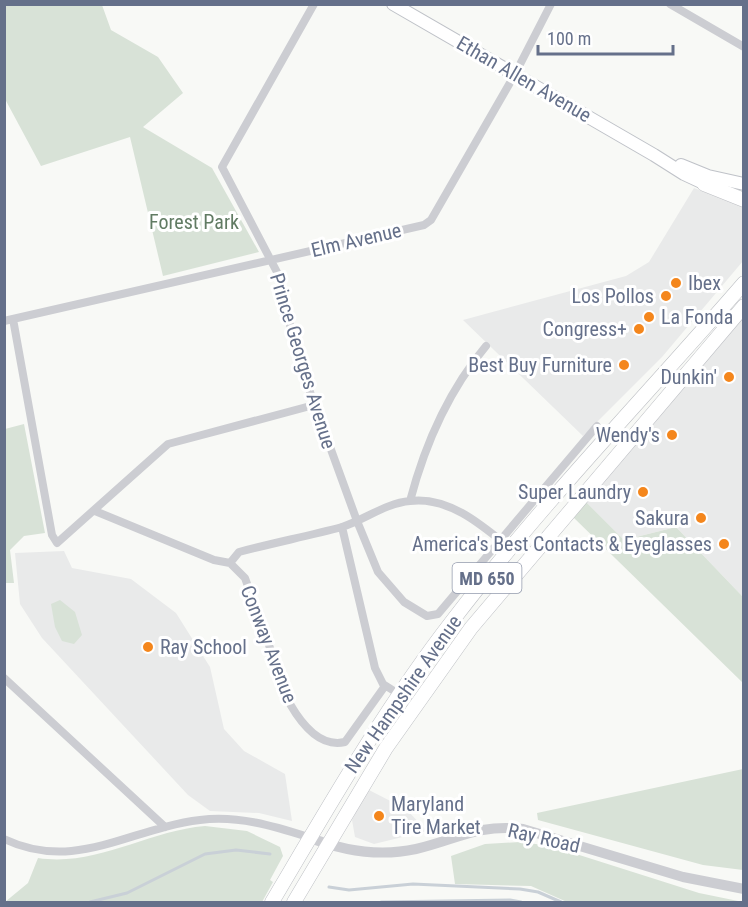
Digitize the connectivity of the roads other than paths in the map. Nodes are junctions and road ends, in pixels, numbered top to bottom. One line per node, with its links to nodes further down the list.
1 (314, 4): 11 (street, Prince Georges Avenue)
2 (393, 4): 6 (main road, Ethan Allen Avenue)
3 (551, 4): 6 (street, Elm Avenue)
4 (670, 4): 5 (street)
5 (744, 47)
6 (515, 74): 7 (main road, Ethan Allen Avenue); 11 (street, Elm Avenue)
7 (654, 155): 8 (main road, Ethan Allen Avenue); 9 (main road, Ethan Allen Avenue)
8 (704, 184): 10 (main road)
9 (744, 184)
10 (744, 198)
11 (271, 260): 14 (street, Elm Avenue); 16 (street, Prince Georges Avenue)
12 (744, 283): 22 (main road, New Hampshire Avenue / MD 650)
13 (744, 306): 27 (main road, New Hampshire Avenue / MD 650)
14 (9, 320): 19 (street)
15 (486, 346): 18 (street)
16 (314, 405): 19 (street); 20 (street, Prince Georges Avenue)
17 (597, 426): 22 (street, New Hampshire Avenue)
18 (410, 501): 20 (street); 22 (street)
19 (95, 511): 23 (street, Conway Avenue)
20 (357, 521): 21 (street); 22 (street, Prince Georges Avenue)
21 (342, 526): 23 (street); 25 (street)
22 (505, 544): 26 (main road, New Hampshire Avenue / MD 650)
23 (230, 563): 25 (street, Conway Avenue)
24 (4, 678): 28 (street)
25 (385, 686): 26 (street)
26 (399, 694): 27 (street); 29 (main road, New Hampshire Avenue / MD 650)
27 (416, 705): 31 (main road, New Hampshire Avenue / MD 650)
28 (165, 827): 29 (street); 30 (street)
29 (308, 837): 31 (street, Ray Road); 33 (main road, New Hampshire Avenue / MD 650)
30 (4, 839)
31 (327, 845): 32 (street, Ray Road); 34 (main road, New Hampshire Avenue / MD 650)
32 (744, 890)
33 (272, 903)
34 (294, 903)

